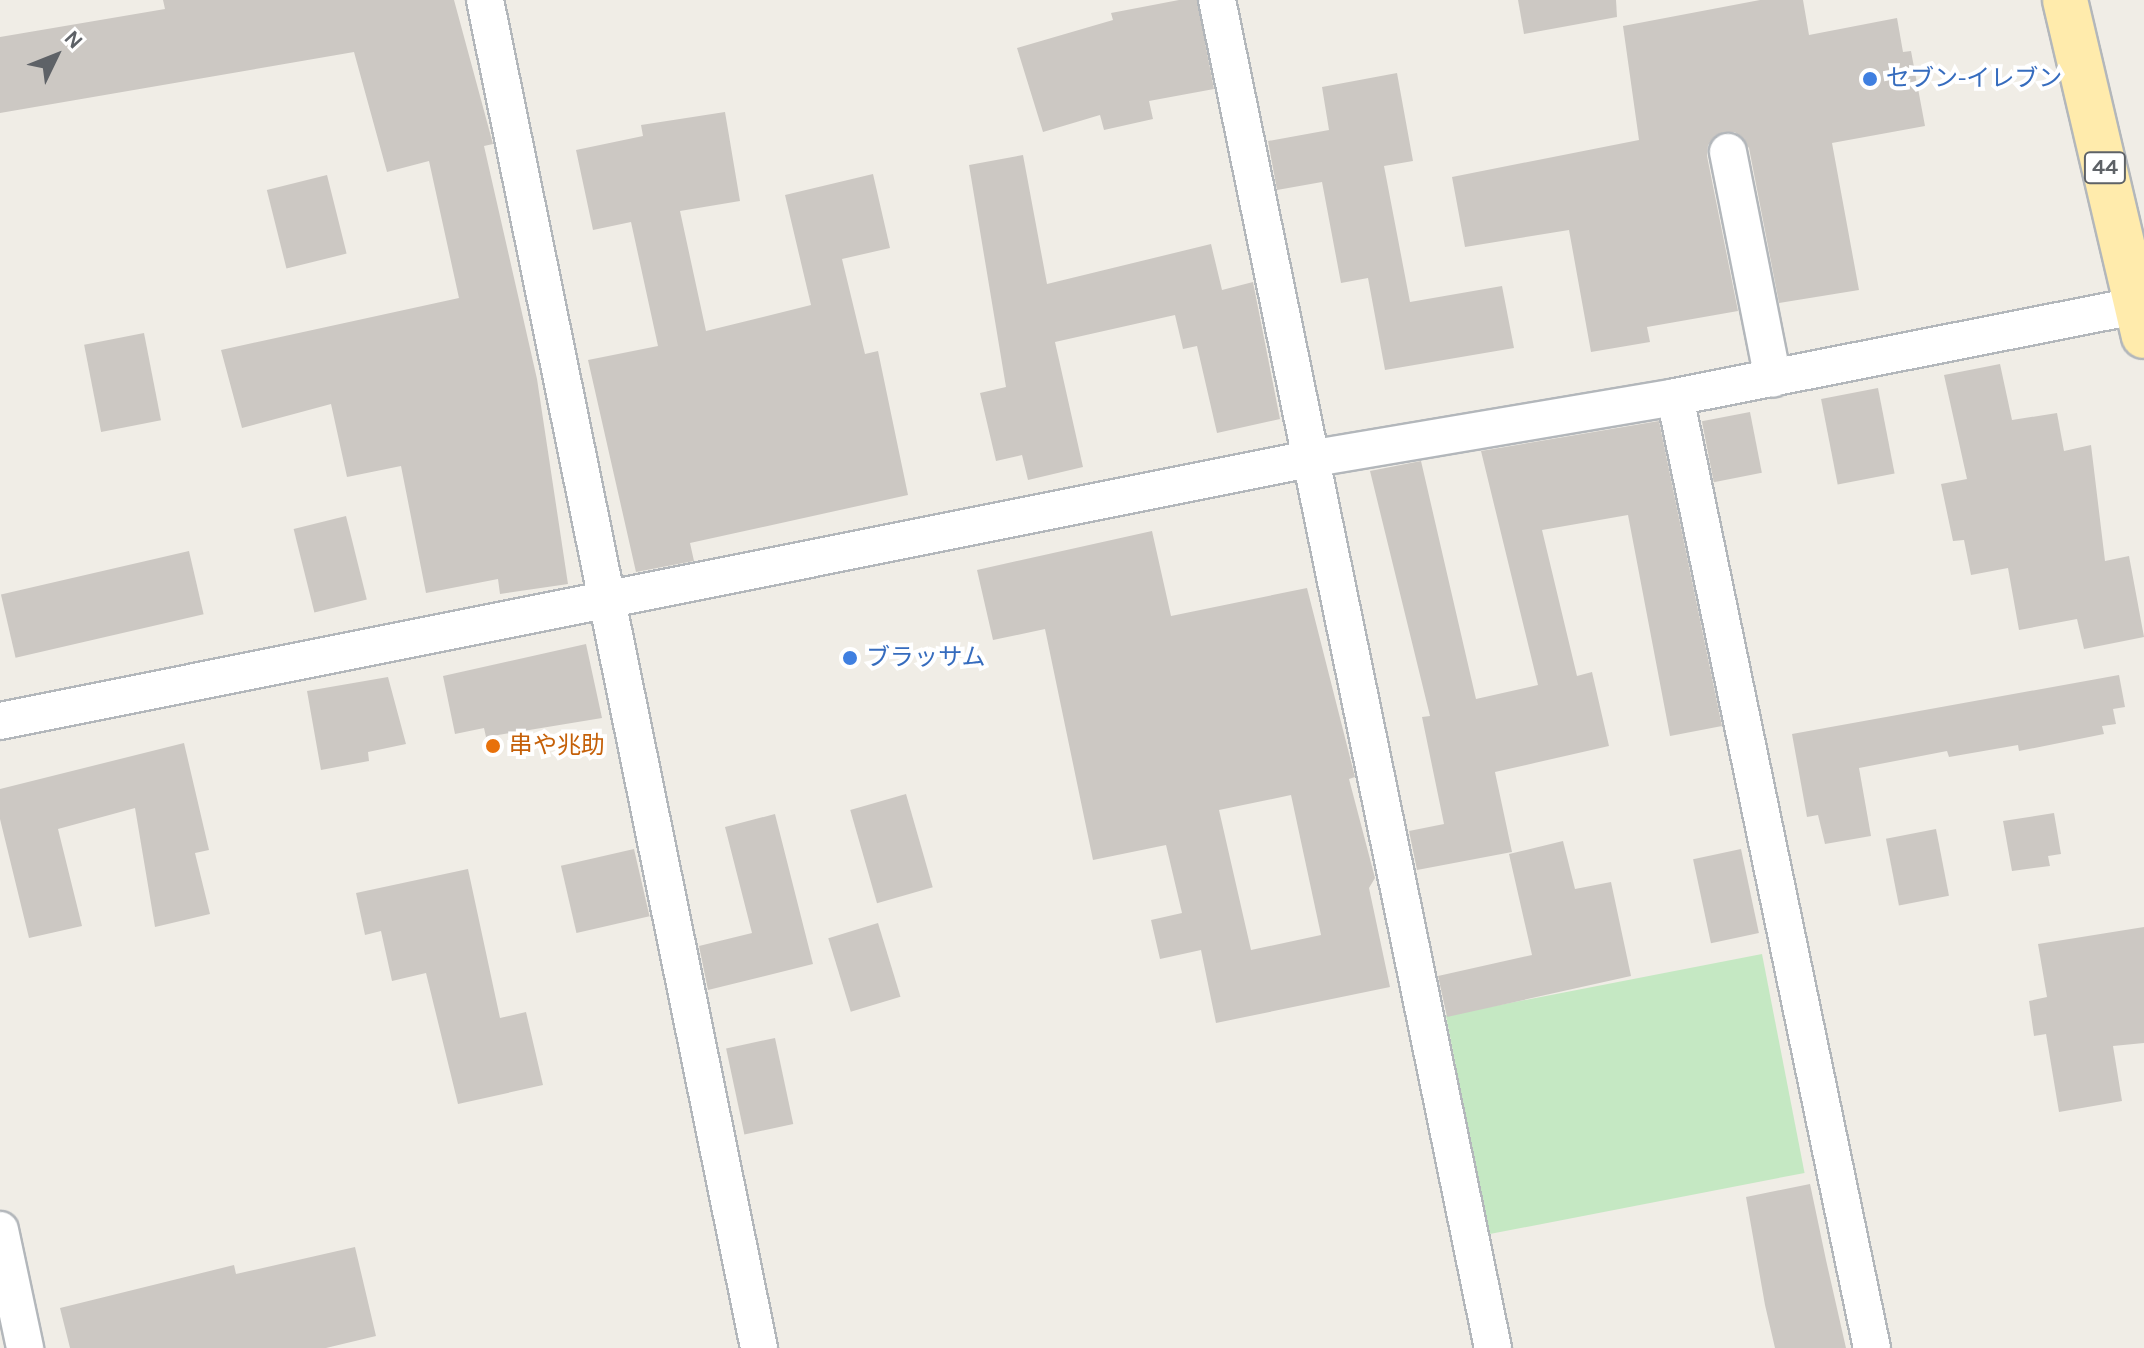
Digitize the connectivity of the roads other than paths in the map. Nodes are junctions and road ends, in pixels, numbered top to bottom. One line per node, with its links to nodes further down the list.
1 (485, 0): 9 (street)
2 (1217, 0): 8 (street)
3 (2065, 0): 5 (main road, 44)
4 (1728, 152): 6 (street)
5 (2142, 315): 6 (street)
6 (1773, 379): 7 (street)
7 (1675, 397): 8 (street); 15 (street)
8 (1309, 459): 9 (street); 14 (street)
9 (605, 598): 10 (street); 13 (street)
10 (0, 721)
11 (0, 1230): 12 (street)
12 (25, 1348)
13 (759, 1348)
14 (1493, 1348)
15 (1872, 1348)

